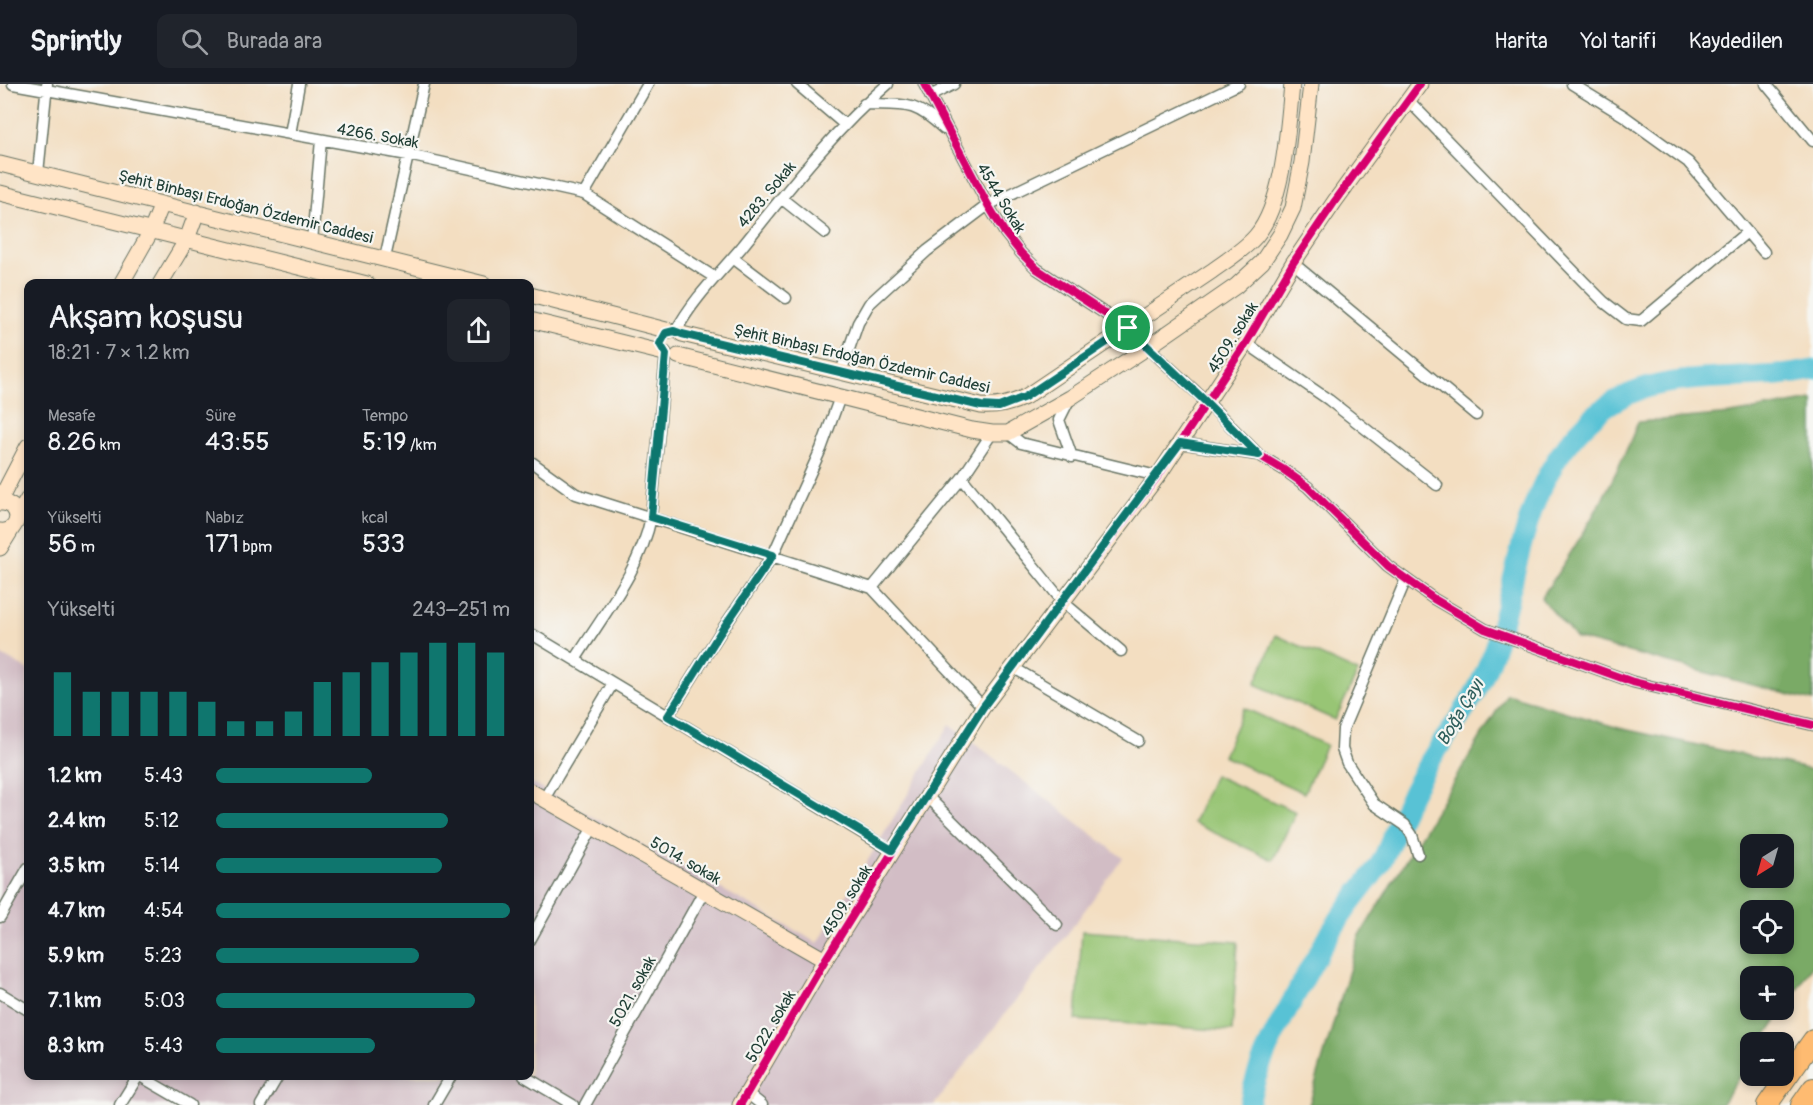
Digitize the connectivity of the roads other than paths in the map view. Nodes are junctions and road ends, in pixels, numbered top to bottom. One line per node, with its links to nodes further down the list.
1 (13, 84): 15 (street, 4266. Sokak)
2 (298, 84): 20 (street)
3 (424, 84): 24 (street)
4 (648, 84): 28 (street)
5 (797, 84): 19 (street)
6 (888, 84): 18 (street, 4283. Sokak)
7 (924, 84): 16 (street, 4544 Sokak)
8 (954, 84): 16 (street)
9 (1239, 84): 31 (street)
10 (1292, 84): 50 (main road, Şehit Binbaşı Erdoğan Özdemir Caddesi)
11 (1311, 84): 53 (main road)
12 (1420, 84): 17 (main road, 4509. sokak)
13 (1572, 84): 34 (street)
14 (1766, 84): 23 (street)
15 (47, 87): 20 (street, 4266. Sokak); 26 (street)
16 (930, 96): 21 (street, 4544 Sokak)
17 (1408, 100): 34 (street); 41 (main road, 4509. sokak)
18 (864, 104): 19 (street, 4283. Sokak); 21 (street)
19 (844, 124): 29 (street, 4283. Sokak)
20 (290, 134): 22 (street, 4266. Sokak)
21 (951, 136): 31 (street, 4544 Sokak)
22 (321, 140): 24 (street, 4266. Sokak); 37 (street)
23 (1813, 141)
24 (408, 155): 28 (street, 4266. Sokak); 39 (street)
25 (0, 164): 26 (main road, Şehit Binbaşı Erdoğan Özdemir Caddesi)
26 (38, 173): 30 (main road, Şehit Binbaşı Erdoğan Özdemir Caddesi)
27 (0, 193): 33 (main road)
28 (584, 194): 42 (street, 4266. Sokak)
29 (781, 198): 35 (street); 40 (street, 4283. Sokak)
30 (162, 204): 32 (main road, Şehit Binbaşı Erdoğan Özdemir Caddesi); 33 (main road)
31 (988, 205): 50 (street, 4544 Sokak); 55 (street)
32 (197, 212): 36 (main road); 37 (main road, Şehit Binbaşı Erdoğan Özdemir Caddesi)
33 (150, 231): 36 (main road); 43 (main road)
34 (1747, 232): 38 (street)
35 (825, 233)
36 (187, 239): 44 (main road); 45 (main road)
37 (312, 241): 39 (main road, Şehit Binbaşı Erdoğan Özdemir Caddesi)
38 (1764, 252)
39 (385, 258): 46 (main road, Şehit Binbaşı Erdoğan Özdemir Caddesi)
40 (733, 258): 42 (street, 4283. Sokak); 48 (street)
41 (1293, 263): 52 (main road, 4509. sokak); 59 (street)
42 (714, 277): 51 (street, 4283. Sokak)
43 (124, 279)
44 (163, 279)
45 (324, 279)
46 (465, 279)
47 (534, 296): 51 (main road, Şehit Binbaşı Erdoğan Özdemir Caddesi)
48 (786, 298)
49 (534, 321): 54 (main road)
50 (1128, 328): 53 (street, 4544 Sokak); 55 (main road, Şehit Binbaşı Erdoğan Özdemir Caddesi)
51 (676, 332): 54 (main road); 54 (main road); 55 (main road, Şehit Binbaşı Erdoğan Özdemir Caddesi)
52 (1246, 343): 58 (main road, 4509. sokak); 69 (street)
53 (1148, 347): 57 (main road); 58 (street, 4544 Sokak)
54 (671, 355): 56 (main road); 72 (street)
55 (841, 372)
56 (840, 397): 60 (main road); 75 (street)
57 (1070, 398): 61 (main road); 65 (street)
58 (1206, 402): 62 (main road, 4509. sokak); 64 (street, 4544 Sokak)
59 (1476, 415)
60 (992, 433): 61 (main road); 68 (street)
61 (1008, 433): 65 (street)
62 (1180, 443): 64 (street); 67 (main road, 4509. sokak)
63 (24, 454): 70 (main road)
64 (1259, 455): 76 (street)
65 (1072, 457): 67 (street)
66 (534, 464): 72 (street)
67 (1157, 476): 78 (main road, 4509. sokak)
68 (962, 478): 77 (street); 78 (street)
69 (1437, 484)
70 (0, 501): 73 (main road)
71 (24, 506): 73 (main road)
72 (651, 517): 75 (street); 81 (street)
73 (15, 523): 74 (main road)
74 (0, 548)
75 (773, 555): 77 (street); 85 (street)
76 (1406, 579): 86 (street); 93 (street)
77 (872, 588): 84 (street)
78 (1064, 602): 80 (street); 82 (main road, 4509. sokak)
79 (534, 635): 81 (street)
80 (1121, 651)
81 (575, 660): 83 (street)
82 (1014, 668): 84 (main road, 4509. sokak); 87 (street)
83 (613, 683): 85 (street); 90 (street)
84 (983, 707): 89 (main road, 4509. sokak)
85 (668, 716): 92 (street)
86 (1813, 725)
87 (1138, 741)
88 (534, 793): 90 (main road, 5014. sokak)
89 (927, 796): 92 (main road, 4509. sokak); 97 (street)
90 (544, 799): 91 (main road, 5014. sokak)
91 (593, 827): 95 (main road, 5014. sokak); 98 (street)
92 (892, 850): 99 (main road, 4509. sokak)
93 (1419, 854)
94 (24, 875): 96 (street)
95 (704, 891): 99 (main road, 5014. sokak); 115 (street, 5021. sokak)
96 (0, 917)
97 (1057, 925)
98 (534, 933)
99 (825, 960): 109 (main road, 5022. sokak)
100 (0, 993): 101 (street)
101 (24, 1008)
102 (1813, 1040): 117 (highway)
103 (136, 1080): 110 (street)
104 (146, 1080): 111 (street)
105 (276, 1080): 112 (street)
106 (449, 1080): 113 (street)
107 (531, 1080): 114 (street)
108 (1813, 1088): 118 (highway)
109 (743, 1099): 116 (street)
110 (120, 1105)
111 (190, 1105)
112 (261, 1105)
113 (434, 1105)
114 (573, 1105)
115 (585, 1105)
116 (762, 1105)
117 (1767, 1105)
118 (1802, 1105)

